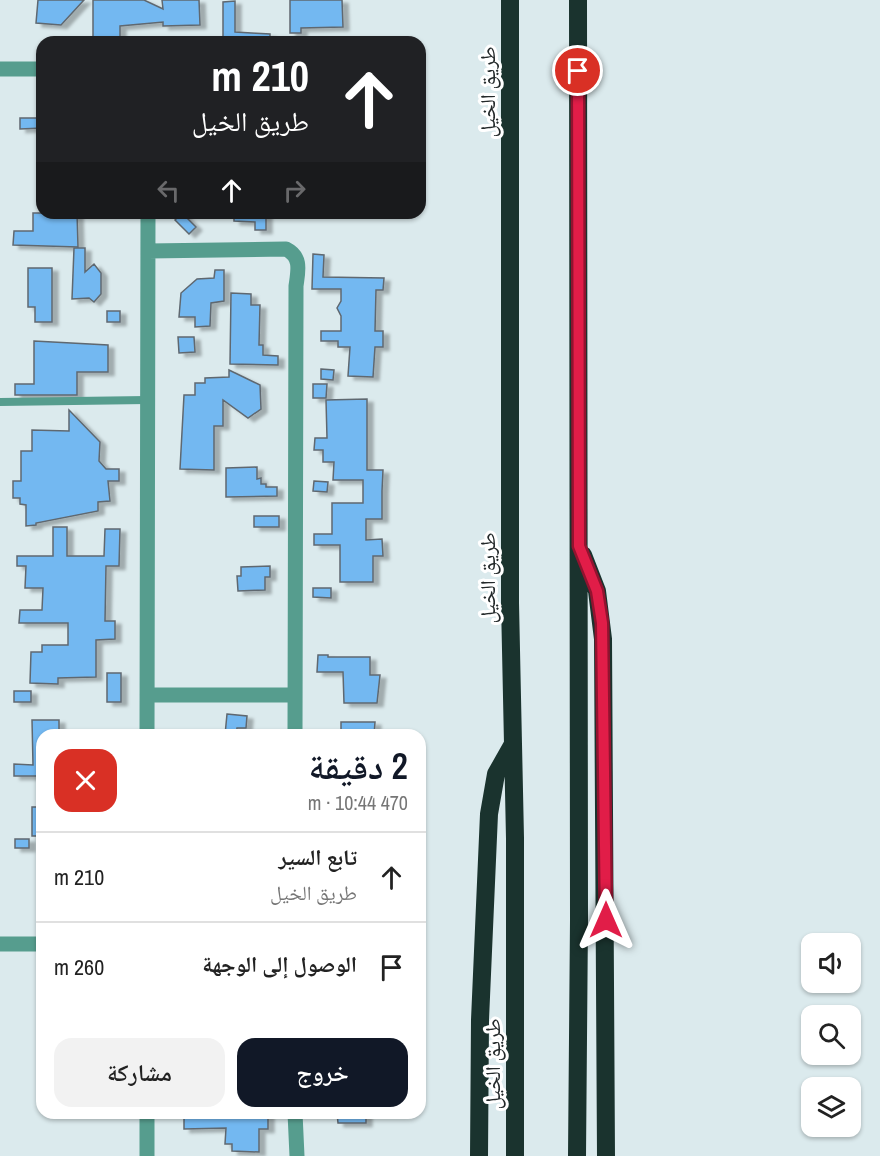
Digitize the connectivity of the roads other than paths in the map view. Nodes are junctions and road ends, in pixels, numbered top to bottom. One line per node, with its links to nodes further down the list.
1 (510, 0): 14 (highway, طريق الخيل)
2 (578, 0): 9 (highway)
3 (0, 69): 4 (street)
4 (36, 69)
5 (148, 219): 6 (street)
6 (148, 251): 7 (street); 11 (street)
7 (147, 400): 8 (lane); 10 (street)
8 (0, 402)
9 (579, 546): 23 (highway); 24 (highway)
10 (147, 695): 11 (street); 12 (street)
11 (295, 695): 13 (street)
12 (147, 729)
13 (295, 729)
14 (513, 744): 21 (highway); 22 (highway, طريق الخيل)
15 (0, 944): 16 (street)
16 (36, 944)
17 (147, 1119): 20 (street)
18 (296, 1119): 19 (street)
19 (295, 1153)
20 (147, 1156)
21 (479, 1156)
22 (515, 1156)
23 (577, 1156)
24 (606, 1156)

